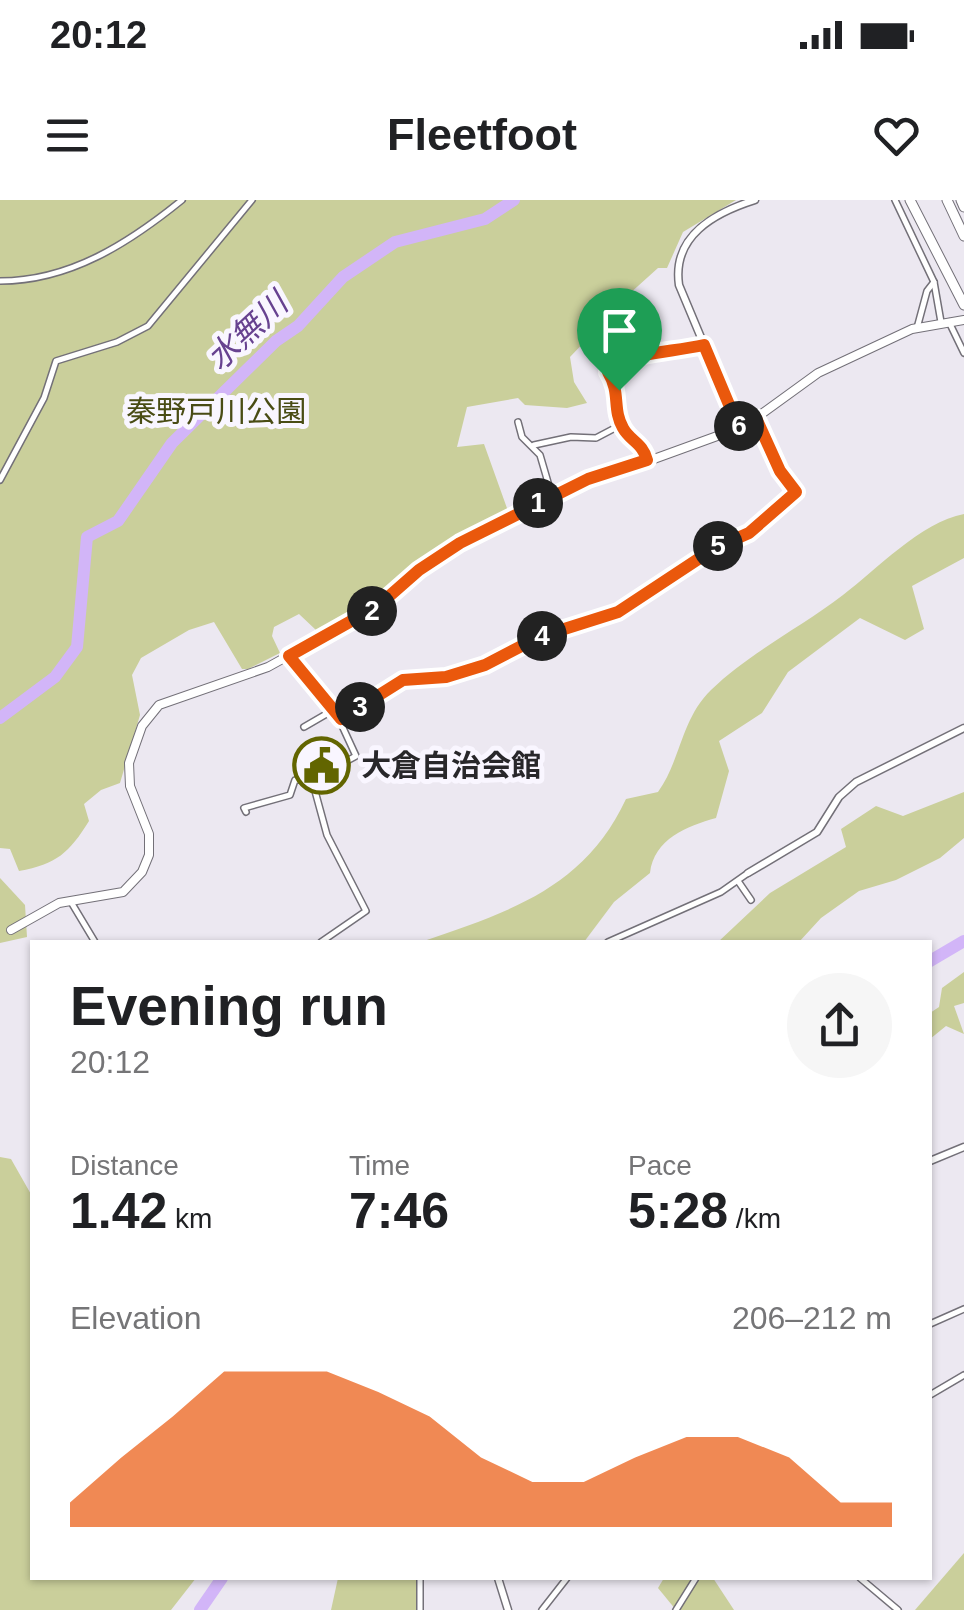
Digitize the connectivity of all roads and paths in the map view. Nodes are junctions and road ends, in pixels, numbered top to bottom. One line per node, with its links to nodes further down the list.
1 (182, 200): 10 (street)
2 (252, 200): 23 (street)
3 (756, 200): 15 (street)
4 (895, 200): 11 (street)
5 (910, 200): 12 (highway)
6 (947, 200): 9 (highway)
7 (961, 200): 8 (highway)
8 (964, 207)
9 (964, 236)
10 (0, 281)
11 (934, 282): 13 (street); 14 (street)
12 (964, 305)
13 (953, 321): 14 (main road); 16 (street)
14 (917, 328): 17 (main road)
15 (704, 345): 19 (street); 20 (street)
16 (964, 354)
17 (756, 418): 19 (main road); 27 (street)
18 (518, 422): 21 (street)
19 (738, 426): 22 (main road)
20 (625, 433): 21 (street); 22 (street)
21 (534, 445): 24 (street)
22 (647, 460): 24 (main road)
23 (0, 480)
24 (552, 496): 25 (main road)
25 (289, 656): 26 (street); 34 (main road)
26 (335, 708): 27 (street); 28 (street)
27 (341, 719): 30 (street)
28 (304, 727)
29 (964, 728): 32 (street)
30 (312, 780): 31 (street); 38 (street)
31 (246, 812)
32 (748, 873): 33 (street)
33 (738, 880): 35 (street); 39 (street)
34 (70, 900): 36 (main road); 37 (street)
35 (751, 900)
36 (10, 930)
37 (94, 940)
38 (324, 940)
39 (612, 940)
40 (964, 1146): 41 (street)
41 (932, 1159)
42 (964, 1309): 43 (street)
43 (932, 1323)
44 (964, 1374): 45 (street)
45 (932, 1394)
46 (420, 1580): 51 (street)
47 (499, 1580): 52 (street)
48 (565, 1580): 53 (street)
49 (695, 1580): 54 (street)
50 (862, 1580): 55 (street)
51 (420, 1610)
52 (508, 1610)
53 (542, 1610)
54 (676, 1610)
55 (898, 1610)

